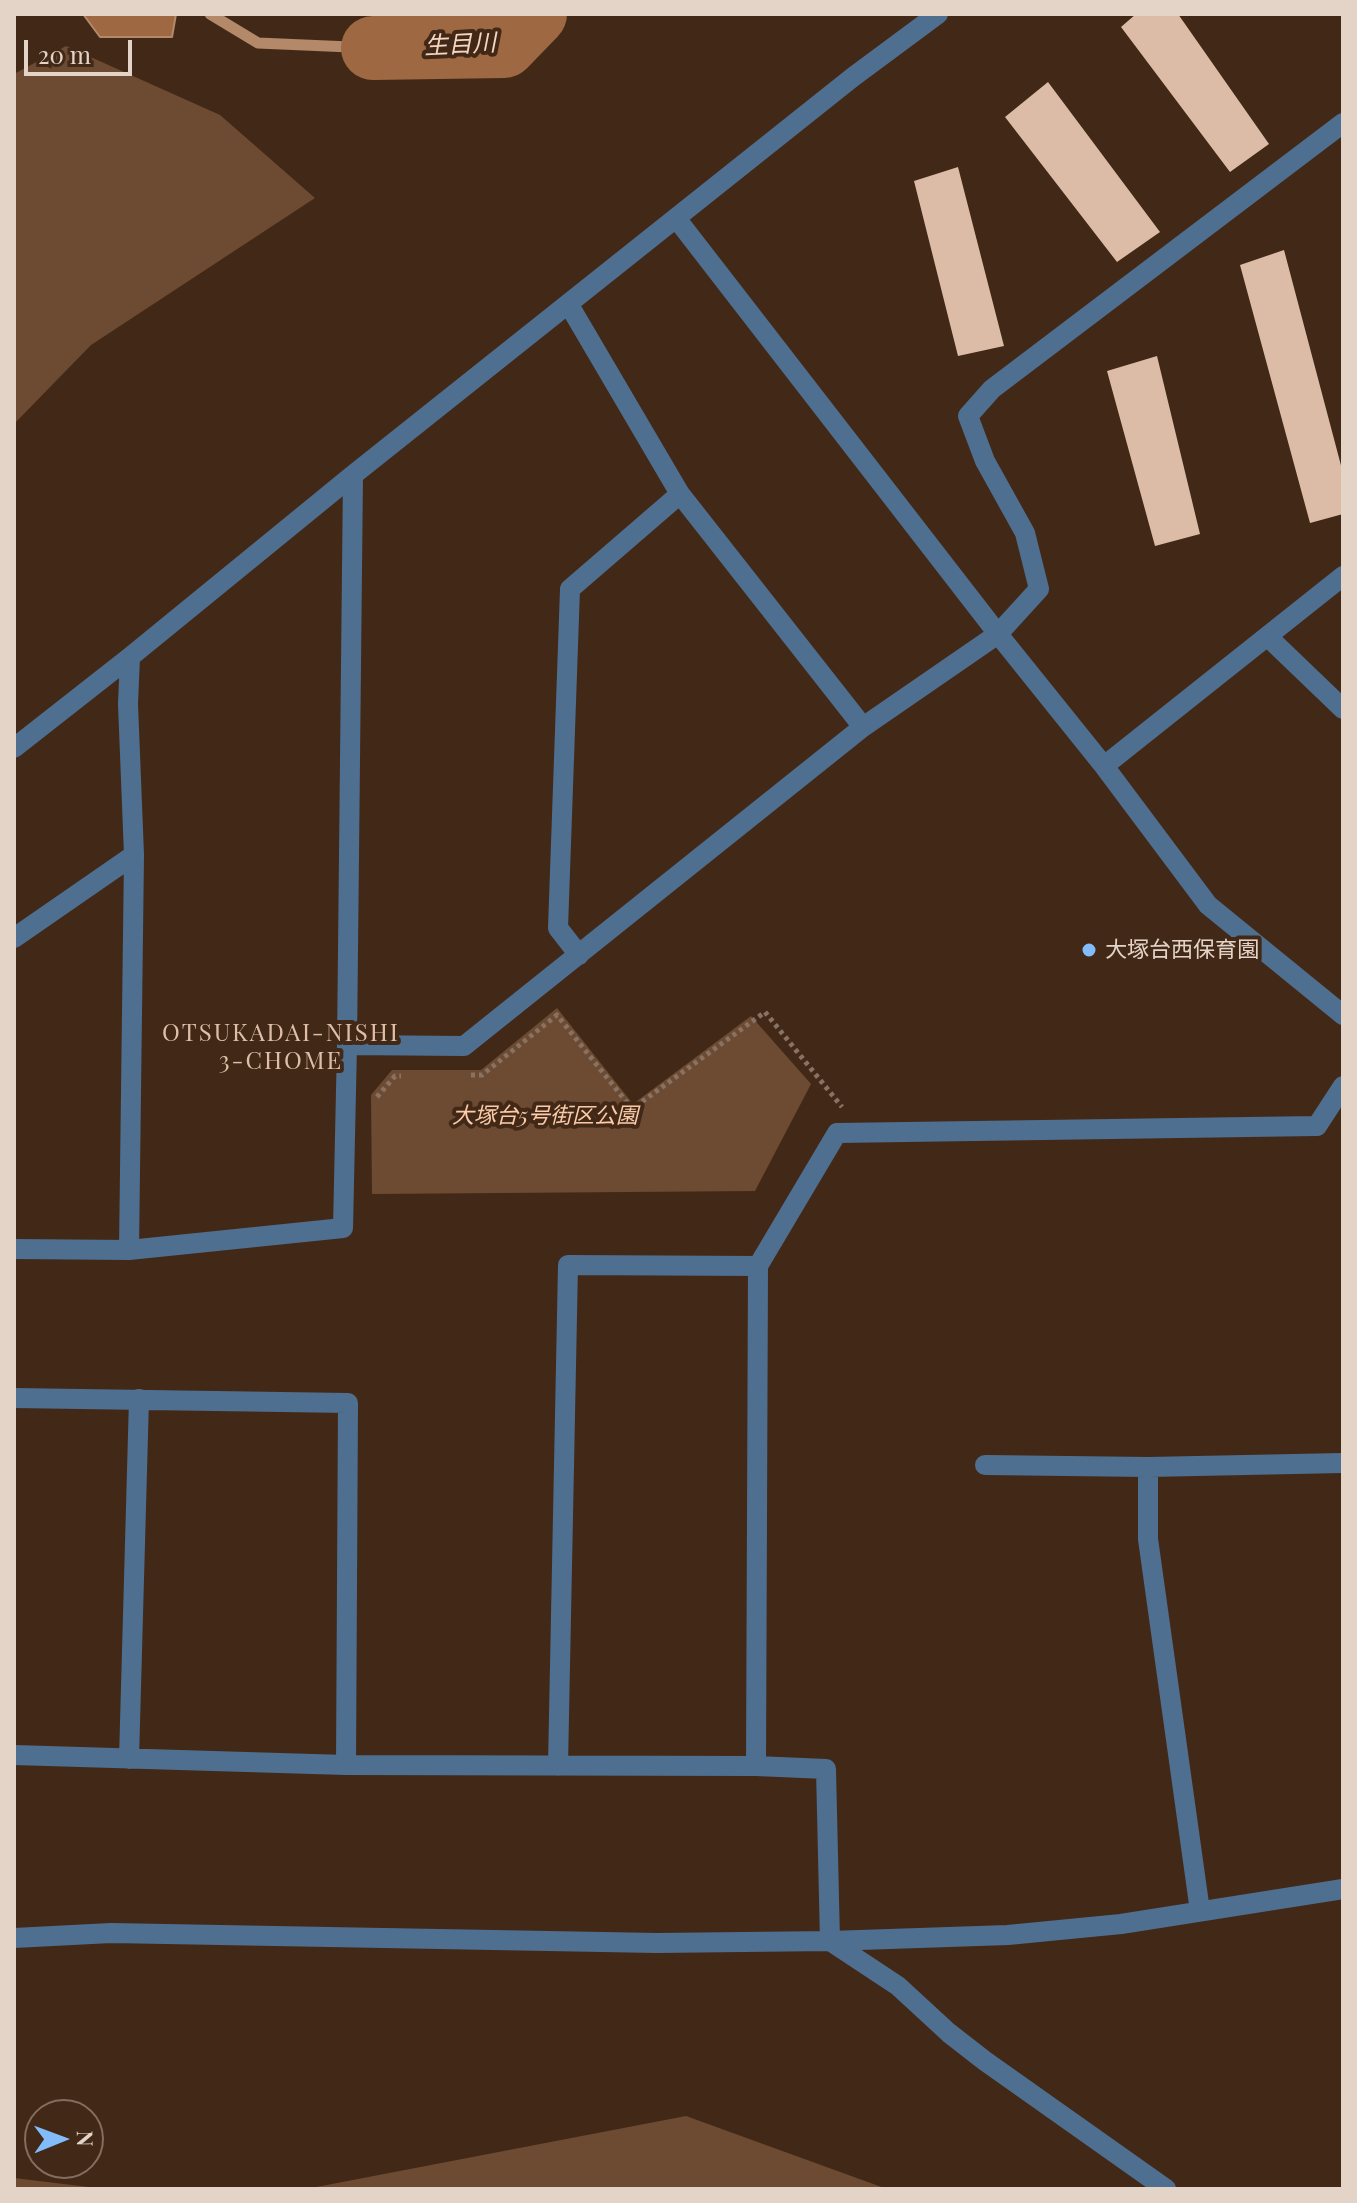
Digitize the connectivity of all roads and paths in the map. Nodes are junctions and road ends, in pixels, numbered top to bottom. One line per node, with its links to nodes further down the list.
1 (938, 14): 3 (street)
2 (1343, 123): 8 (street)
3 (676, 218): 4 (street); 8 (street)
4 (569, 305): 5 (street); 6 (street)
5 (353, 475): 10 (street); 19 (street)
6 (680, 494): 12 (street); 17 (street)
7 (1343, 576): 9 (street)
8 (998, 634): 12 (street); 14 (street)
9 (1268, 637): 11 (street); 14 (street)
10 (130, 657): 13 (street); 15 (street)
11 (1343, 709)
12 (863, 727): 17 (street)
13 (14, 748)
14 (1104, 766): 18 (street)
15 (134, 855): 16 (street); 26 (street)
16 (14, 938)
17 (579, 955): 19 (street)
18 (1343, 1015)
19 (347, 1045): 26 (street)
20 (468, 1075): 24 (path)
21 (410, 1076): 23 (path)
22 (1343, 1086): 24 (street)
23 (377, 1097)
24 (862, 1133): 27 (street)
25 (14, 1249): 26 (street)
26 (129, 1250)
27 (758, 1266): 36 (street); 37 (street)
28 (14, 1398): 29 (street)
29 (139, 1399): 34 (street); 35 (street)
30 (1343, 1463): 32 (street)
31 (985, 1465): 32 (street)
32 (1148, 1467): 39 (street)
33 (14, 1755): 34 (street)
34 (129, 1759): 35 (street)
35 (346, 1765): 36 (street)
36 (558, 1766): 37 (street)
37 (756, 1766): 41 (street)
38 (1343, 1889): 39 (street)
39 (1200, 1911): 41 (street)
40 (14, 1938): 41 (street)
41 (830, 1941): 42 (street)
42 (1166, 2189)

